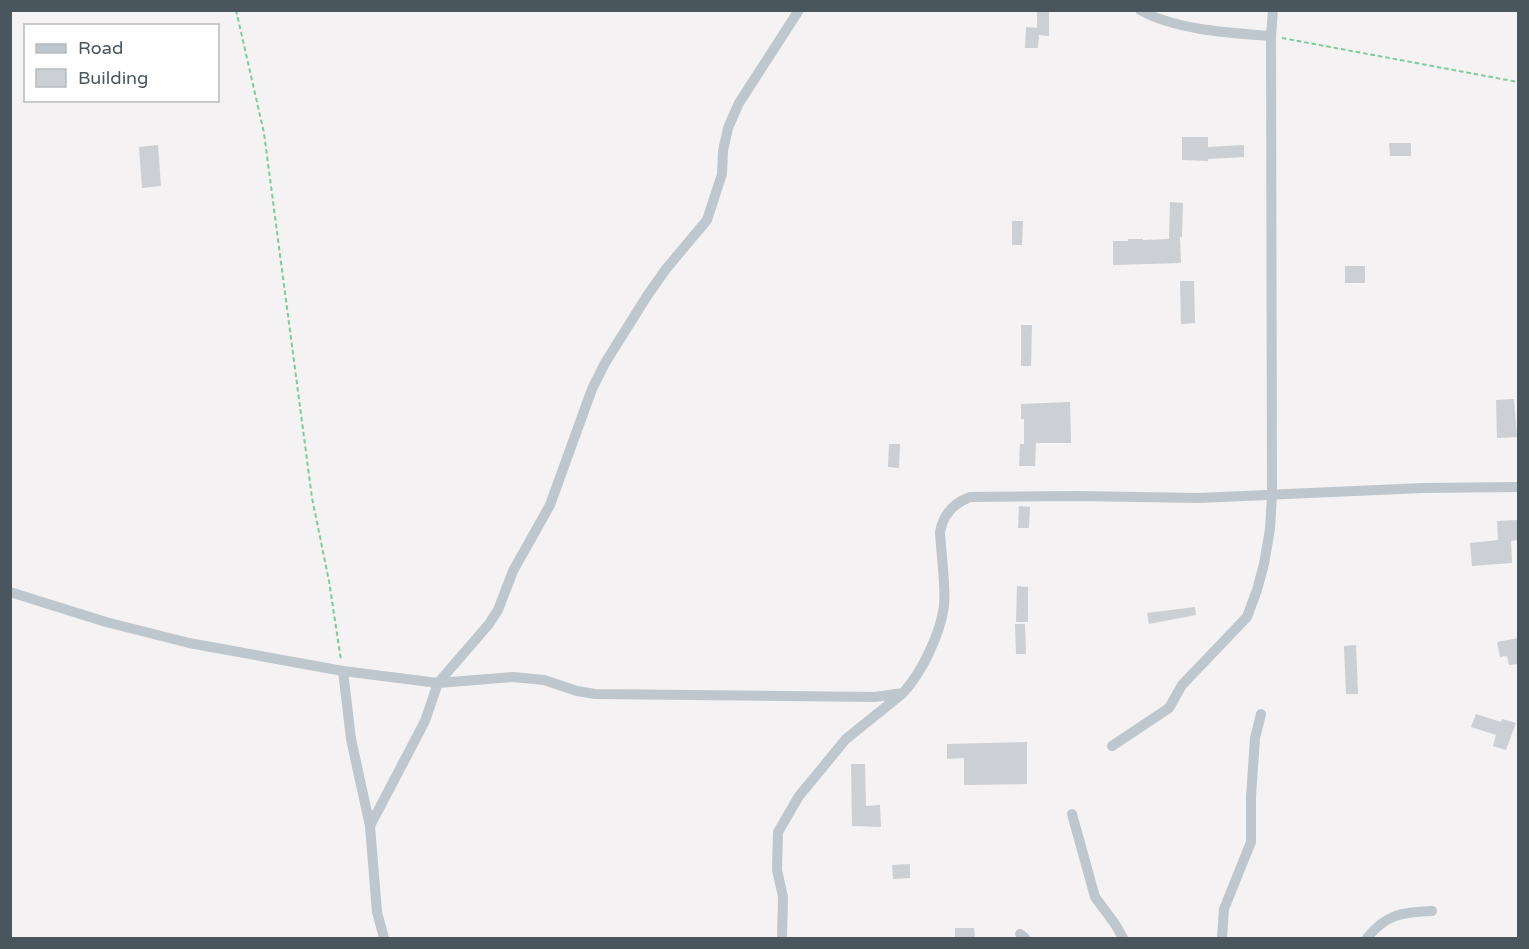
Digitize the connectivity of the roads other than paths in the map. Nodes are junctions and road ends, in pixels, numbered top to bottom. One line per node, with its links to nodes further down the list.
1 (800, 10): 9 (street)
2 (1140, 10): 4 (street)
3 (1273, 10): 4 (street)
4 (1271, 36): 6 (street)
5 (1518, 487): 6 (street)
6 (1272, 495): 10 (street); 12 (street)
7 (10, 592): 8 (street)
8 (343, 671): 9 (street); 14 (street)
9 (438, 683): 10 (street); 14 (street)
10 (903, 693): 18 (street)
11 (1261, 714): 21 (street)
12 (1112, 746)
13 (1072, 814): 16 (street)
14 (370, 826): 17 (street)
15 (1432, 911): 22 (street)
16 (1115, 924): 19 (street); 20 (street)
17 (384, 939)
18 (782, 939)
19 (1113, 939)
20 (1123, 939)
21 (1222, 939)
22 (1367, 939)

